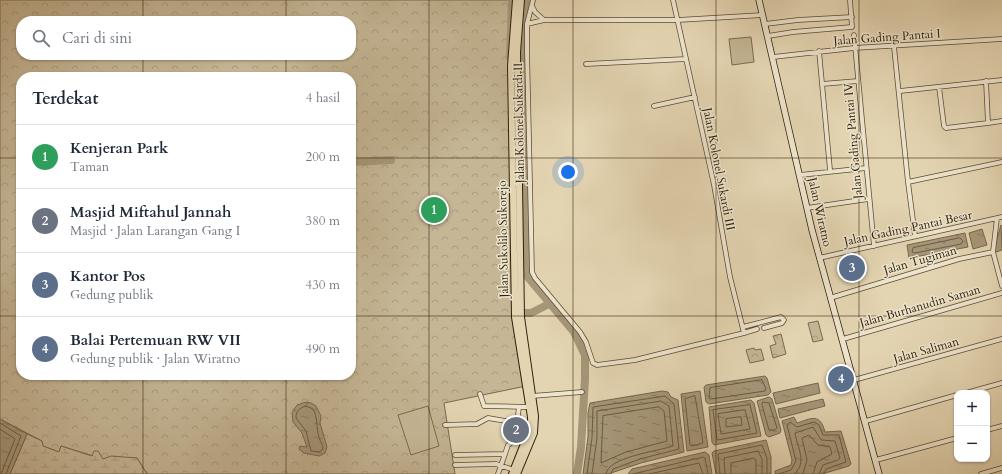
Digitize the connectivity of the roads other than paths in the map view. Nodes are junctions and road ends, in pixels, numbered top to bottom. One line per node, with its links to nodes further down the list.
1 (516, 0): 31 (main road, Jalan Sukolilo Sukorejo)
2 (521, 0): 32 (main road, Jalan Sukolilo Sukorejo)
3 (533, 0): 7 (street, Jalan Kolonel Sukardi II)
4 (673, 0): 11 (street, Jalan Kolonel Sukardi III)
5 (759, 0): 8 (main road, Jalan Wiratno)
6 (850, 0): 9 (street)
7 (532, 6): 10 (street); 12 (street, Jalan Kolonel Sukardi II)
8 (763, 15): 11 (street); 13 (main road, Jalan Wiratno)
9 (852, 17): 13 (street); 15 (street)
10 (544, 20): 11 (street); 12 (street)
11 (678, 20): 21 (street, Jalan Kolonel Sukardi III)
12 (527, 24): 55 (street, Jalan Kolonel Sukardi II)
13 (765, 24): 15 (main road, Jalan Wiratno)
14 (854, 35): 18 (street, Jalan Gading Pantai IV)
15 (768, 36): 20 (main road, Jalan Wiratno)
16 (1002, 39): 17 (street, Jalan Gading Pantai I)
17 (894, 47): 18 (street, Jalan Gading Pantai I); 28 (street)
18 (854, 48): 19 (street, Jalan Gading Pantai I); 24 (street, Jalan Gading Pantai IV)
19 (819, 51): 20 (street, Jalan Gading Pantai I); 26 (street)
20 (773, 57): 38 (main road, Jalan Wiratno)
21 (686, 59): 22 (street); 29 (street, Jalan Kolonel Sukardi III)
22 (586, 64)
23 (1002, 80): 25 (street)
24 (858, 81): 26 (street); 36 (street, Jalan Gading Pantai IV)
25 (986, 81): 27 (street); 34 (street)
26 (822, 84): 37 (street)
27 (938, 87): 28 (street); 34 (street)
28 (900, 91): 39 (street)
29 (695, 97): 30 (street); 52 (street, Jalan Kolonel Sukardi III)
30 (654, 106)
31 (512, 114): 32 (main road); 49 (main road, Jalan Sukolilo Sukorejo)
32 (520, 114): 49 (main road, Jalan Sukolilo Sukorejo)
33 (1002, 120): 34 (street)
34 (988, 123)
35 (1002, 162): 39 (street)
36 (866, 168): 37 (street); 40 (street, Jalan Gading Pantai IV)
37 (830, 170): 38 (street)
38 (800, 175): 41 (main road, Jalan Wiratno)
39 (908, 182): 43 (street)
40 (868, 199): 41 (street); 44 (street, Jalan Gading Pantai IV)
41 (807, 208): 46 (main road, Jalan Wiratno)
42 (1000, 217): 43 (street, Jalan Gading Pantai Besar); 45 (street)
43 (915, 236): 44 (street, Jalan Gading Pantai Besar)
44 (874, 246): 46 (street, Jalan Gading Pantai Besar)
45 (993, 252): 47 (street); 50 (street, Jalan Tugiman)
46 (819, 258): 50 (main road, Jalan Wiratno)
47 (1002, 286)
48 (1002, 293): 56 (street, Jalan Burhanudin Saman)
49 (518, 297): 51 (main road, Jalan Sukolilo Sukorejo)
50 (830, 298): 56 (main road, Jalan Wiratno)
51 (518, 317): 63 (main road, Jalan Sukolilo Sukorejo); 66 (main road, Jalan Sukolilo Sukorejo)
52 (743, 327): 53 (street); 55 (street, Jalan Kolonel Sukardi III)
53 (764, 328)
54 (757, 329): 55 (street)
55 (744, 333)
56 (843, 339): 58 (main road, Jalan Wiratno)
57 (1002, 339): 58 (street, Jalan Saliman)
58 (854, 380): 68 (main road, Jalan Wiratno)
59 (1002, 383): 60 (street)
60 (977, 390)
61 (582, 392): 63 (street)
62 (480, 394): 65 (street)
63 (532, 396): 67 (main road, Jalan Sukolilo Sukorejo)
64 (954, 397): 68 (street)
65 (519, 407): 66 (street); 69 (street)
66 (528, 407): 67 (main road, Jalan Sukolilo Sukorejo)
67 (533, 417): 80 (main road, Jalan Sukolilo Sukorejo)
68 (866, 420): 76 (main road, Jalan Wiratno)
69 (512, 422): 70 (street); 74 (street)
70 (445, 425)
71 (1002, 426): 72 (street)
72 (990, 429)
73 (954, 439): 76 (street)
74 (505, 454): 75 (street); 78 (street)
75 (455, 455)
76 (876, 460): 82 (main road, Jalan Wiratno)
77 (455, 465): 78 (street)
78 (500, 465): 80 (street); 81 (street)
79 (1002, 468): 83 (street)
80 (513, 471)
81 (498, 474)
82 (879, 474)
83 (981, 474)

